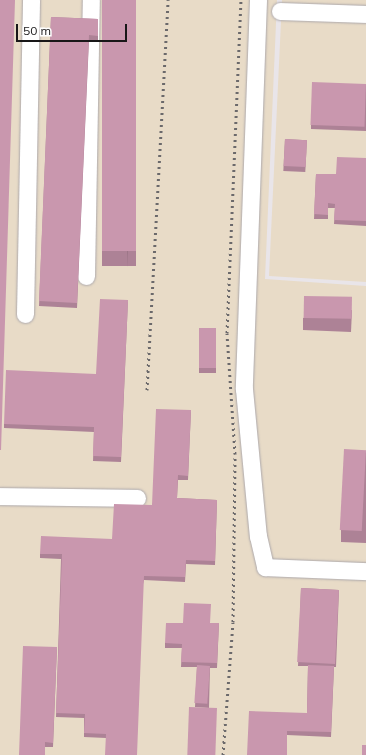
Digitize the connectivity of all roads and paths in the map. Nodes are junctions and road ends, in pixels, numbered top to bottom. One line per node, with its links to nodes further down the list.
1 (32, 0): 7 (lane)
2 (91, 0): 6 (lane)
3 (258, 0): 10 (lane)
4 (280, 11): 5 (lane)
5 (366, 14)
6 (86, 276)
7 (25, 314)
8 (0, 496): 9 (lane)
9 (137, 498)
10 (366, 571)

